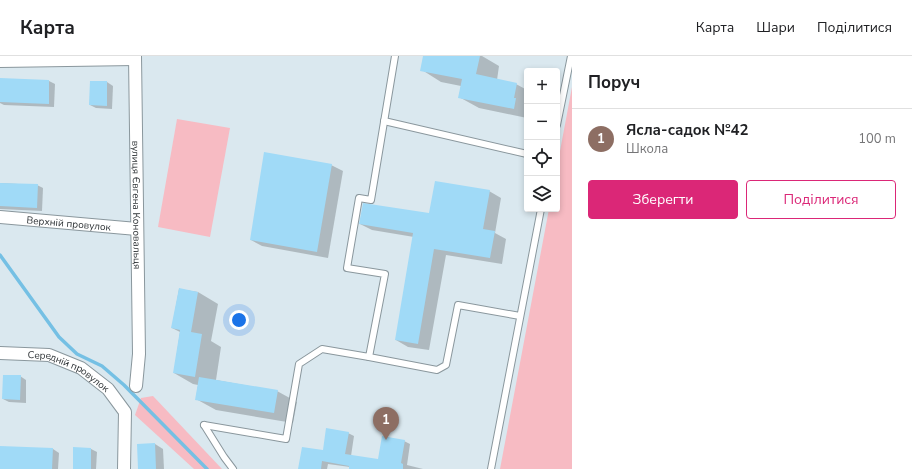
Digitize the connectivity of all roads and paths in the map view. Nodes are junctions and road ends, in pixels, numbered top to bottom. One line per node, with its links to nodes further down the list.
1 (395, 56): 6 (lane)
2 (571, 56): 5 (lane)
3 (135, 58): 4 (street); 10 (street, вулиця Євгена Коновальця)
4 (0, 61)
5 (560, 110)
6 (384, 121): 7 (lane); 13 (lane)
7 (524, 153)
8 (540, 212): 11 (lane)
9 (0, 217): 10 (street, Верхній провулок)
10 (137, 229): 14 (street, вулиця Євгена Коновальця)
11 (520, 316): 13 (lane); 17 (lane)
12 (0, 353): 15 (street, Середній провулок)
13 (369, 357): 16 (lane)
14 (136, 386)
15 (124, 469)
16 (234, 469)
17 (491, 469)

